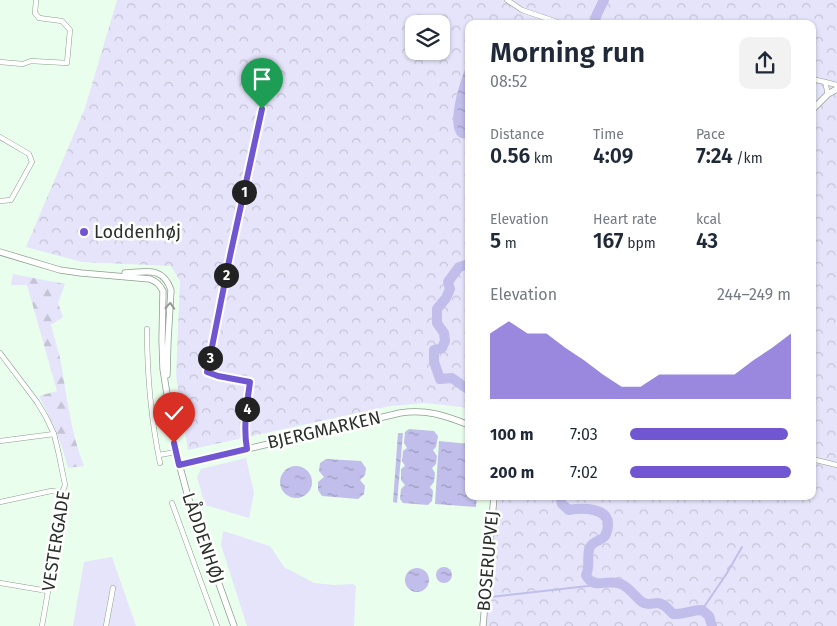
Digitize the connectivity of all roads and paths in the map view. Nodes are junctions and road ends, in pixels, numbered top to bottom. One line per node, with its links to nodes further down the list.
1 (36, 0): 4 (street)
2 (507, 0): 3 (street)
3 (551, 20)
4 (0, 62)
5 (816, 80): 6 (street)
6 (825, 82): 7 (street); 9 (street)
7 (837, 85)
8 (837, 89): 9 (street)
9 (828, 94): 10 (street)
10 (816, 106)
11 (262, 109): 20 (street)
12 (0, 138): 13 (street)
13 (0, 201)
14 (0, 252): 21 (street, LÅDDENHØJ)
15 (147, 329): 22 (street)
16 (1, 356): 18 (street, VESTERGADE)
17 (465, 424): 20 (street, BJERGMARKEN)
18 (54, 434): 19 (street); 27 (street, VESTERGADE)
19 (0, 441)
20 (247, 449): 25 (street, BJERGMARKEN)
21 (176, 452): 22 (street); 25 (street, LÅDDENHØJ)
22 (159, 455): 24 (street)
23 (816, 460): 26 (street)
24 (160, 463)
25 (179, 465): 37 (street, LÅDDENHØJ)
26 (837, 466)
27 (62, 493): 29 (street); 33 (street, VESTERGADE)
28 (494, 500): 38 (street, BOSERUPVEJ)
29 (0, 502)
30 (172, 503): 36 (street)
31 (0, 584): 33 (street)
32 (113, 588): 35 (street)
33 (48, 591): 34 (street, VESTERGADE)
34 (44, 626)
35 (106, 626)
36 (217, 626)
37 (234, 626)
38 (483, 626)

